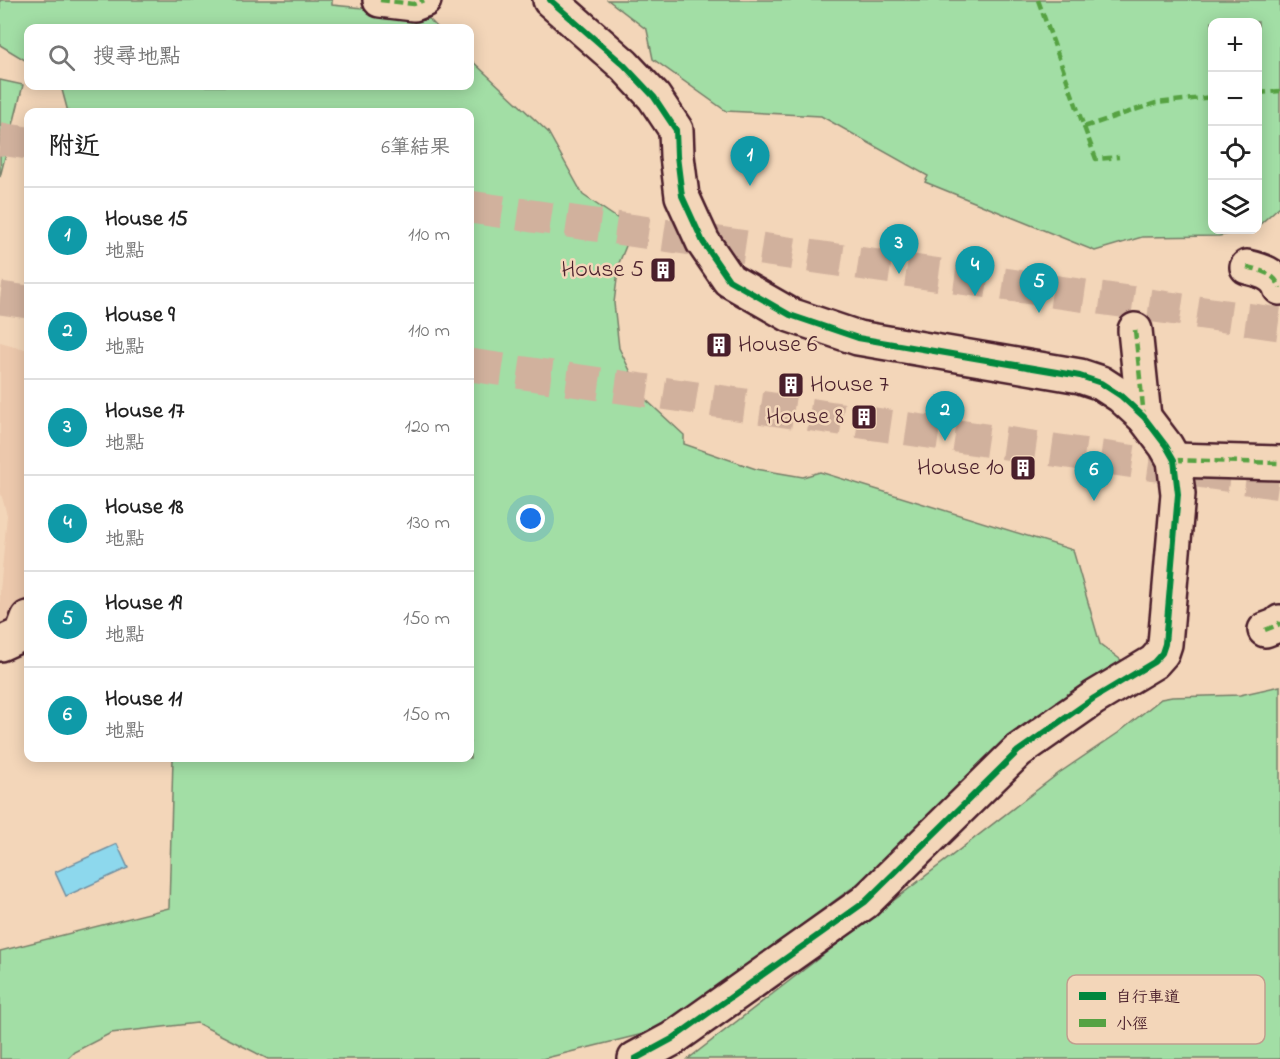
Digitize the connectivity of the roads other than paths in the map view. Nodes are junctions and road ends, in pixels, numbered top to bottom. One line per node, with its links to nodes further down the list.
1 (380, 0): 2 (street)
2 (424, 0)
3 (550, 0): 7 (street)
4 (1248, 267): 5 (street)
5 (1280, 288)
6 (1135, 330): 7 (street)
7 (1144, 417): 8 (street)
8 (1174, 460): 9 (street); 12 (street)
9 (1280, 463)
10 (24, 629): 11 (street)
11 (0, 644)
12 (635, 1059)

